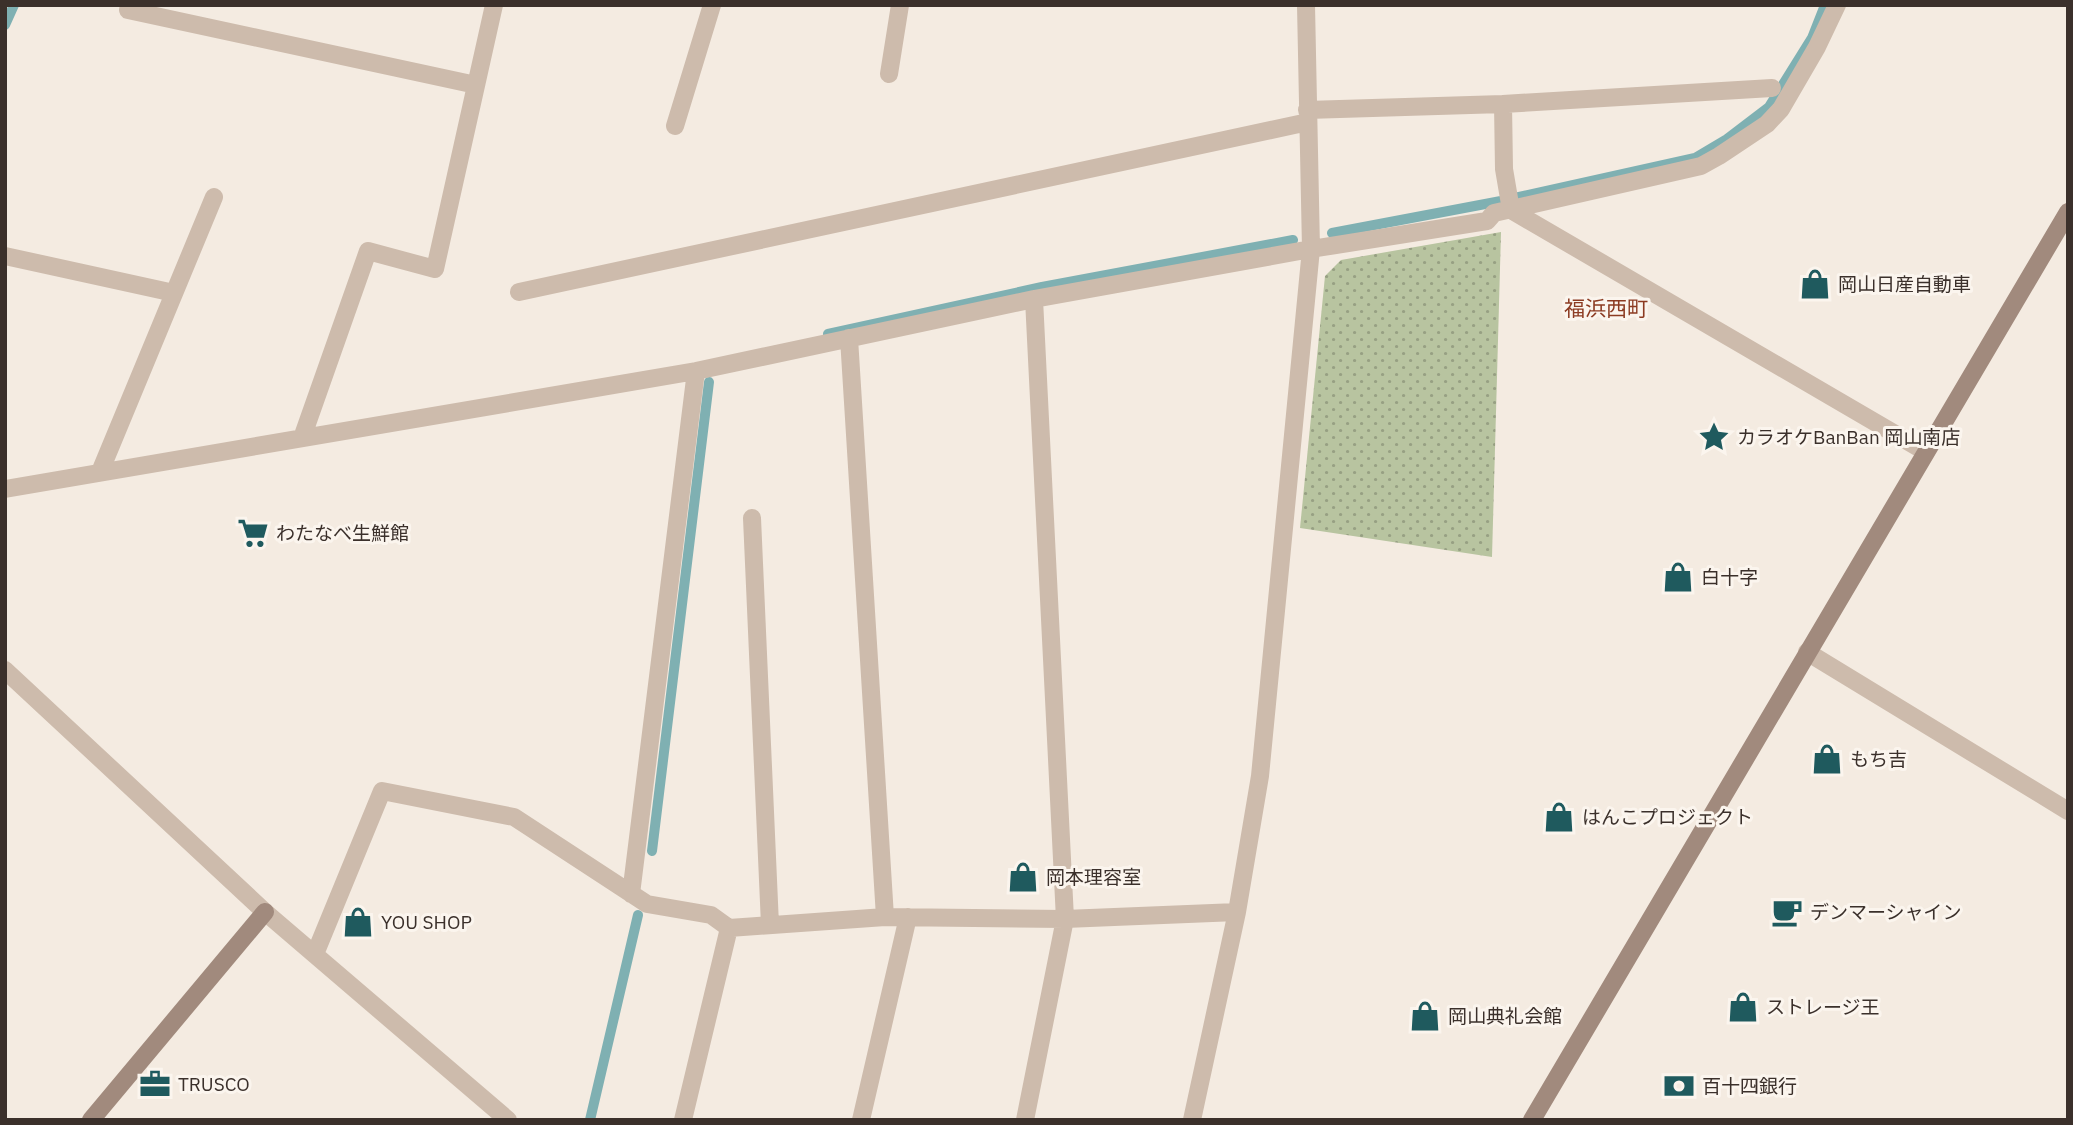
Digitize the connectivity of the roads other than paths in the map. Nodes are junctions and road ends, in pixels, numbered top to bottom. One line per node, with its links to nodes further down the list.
1 (129, 5): 8 (street)
2 (494, 5): 8 (street)
3 (712, 5): 12 (street)
4 (1307, 5): 11 (street)
5 (1837, 5): 14 (street)
6 (904, 6): 7 (street)
7 (889, 75)
8 (476, 85): 23 (street)
9 (1772, 88): 10 (street)
10 (1503, 104): 11 (street); 14 (street)
11 (1308, 116): 16 (street); 18 (street)
12 (675, 126)
13 (214, 197): 19 (street)
14 (1510, 202): 16 (street); 24 (street)
15 (2068, 212): 24 (street)
16 (1311, 249): 20 (street); 33 (street)
17 (5, 256): 19 (street)
18 (519, 292)
19 (174, 293): 25 (street)
20 (1034, 299): 21 (street); 36 (street)
21 (849, 338): 22 (street); 34 (street)
22 (696, 372): 23 (street); 31 (street)
23 (302, 438): 25 (street)
24 (1926, 452): 28 (street)
25 (100, 472): 26 (street)
26 (5, 489)
27 (752, 518): 37 (street)
28 (1807, 652): 30 (street); 46 (street)
29 (5, 670): 32 (street)
30 (2068, 811)
31 (632, 894): 38 (street); 39 (street)
32 (265, 912): 39 (street); 40 (street)
33 (1237, 912): 36 (street); 45 (street)
34 (885, 917): 35 (street); 37 (street)
35 (908, 917): 36 (street); 43 (street)
36 (1065, 919): 44 (street)
37 (770, 925): 38 (street)
38 (729, 928): 42 (street)
39 (315, 954): 41 (street)
40 (91, 1120)
41 (508, 1120)
42 (683, 1120)
43 (861, 1120)
44 (1025, 1120)
45 (1192, 1120)
46 (1532, 1120)

